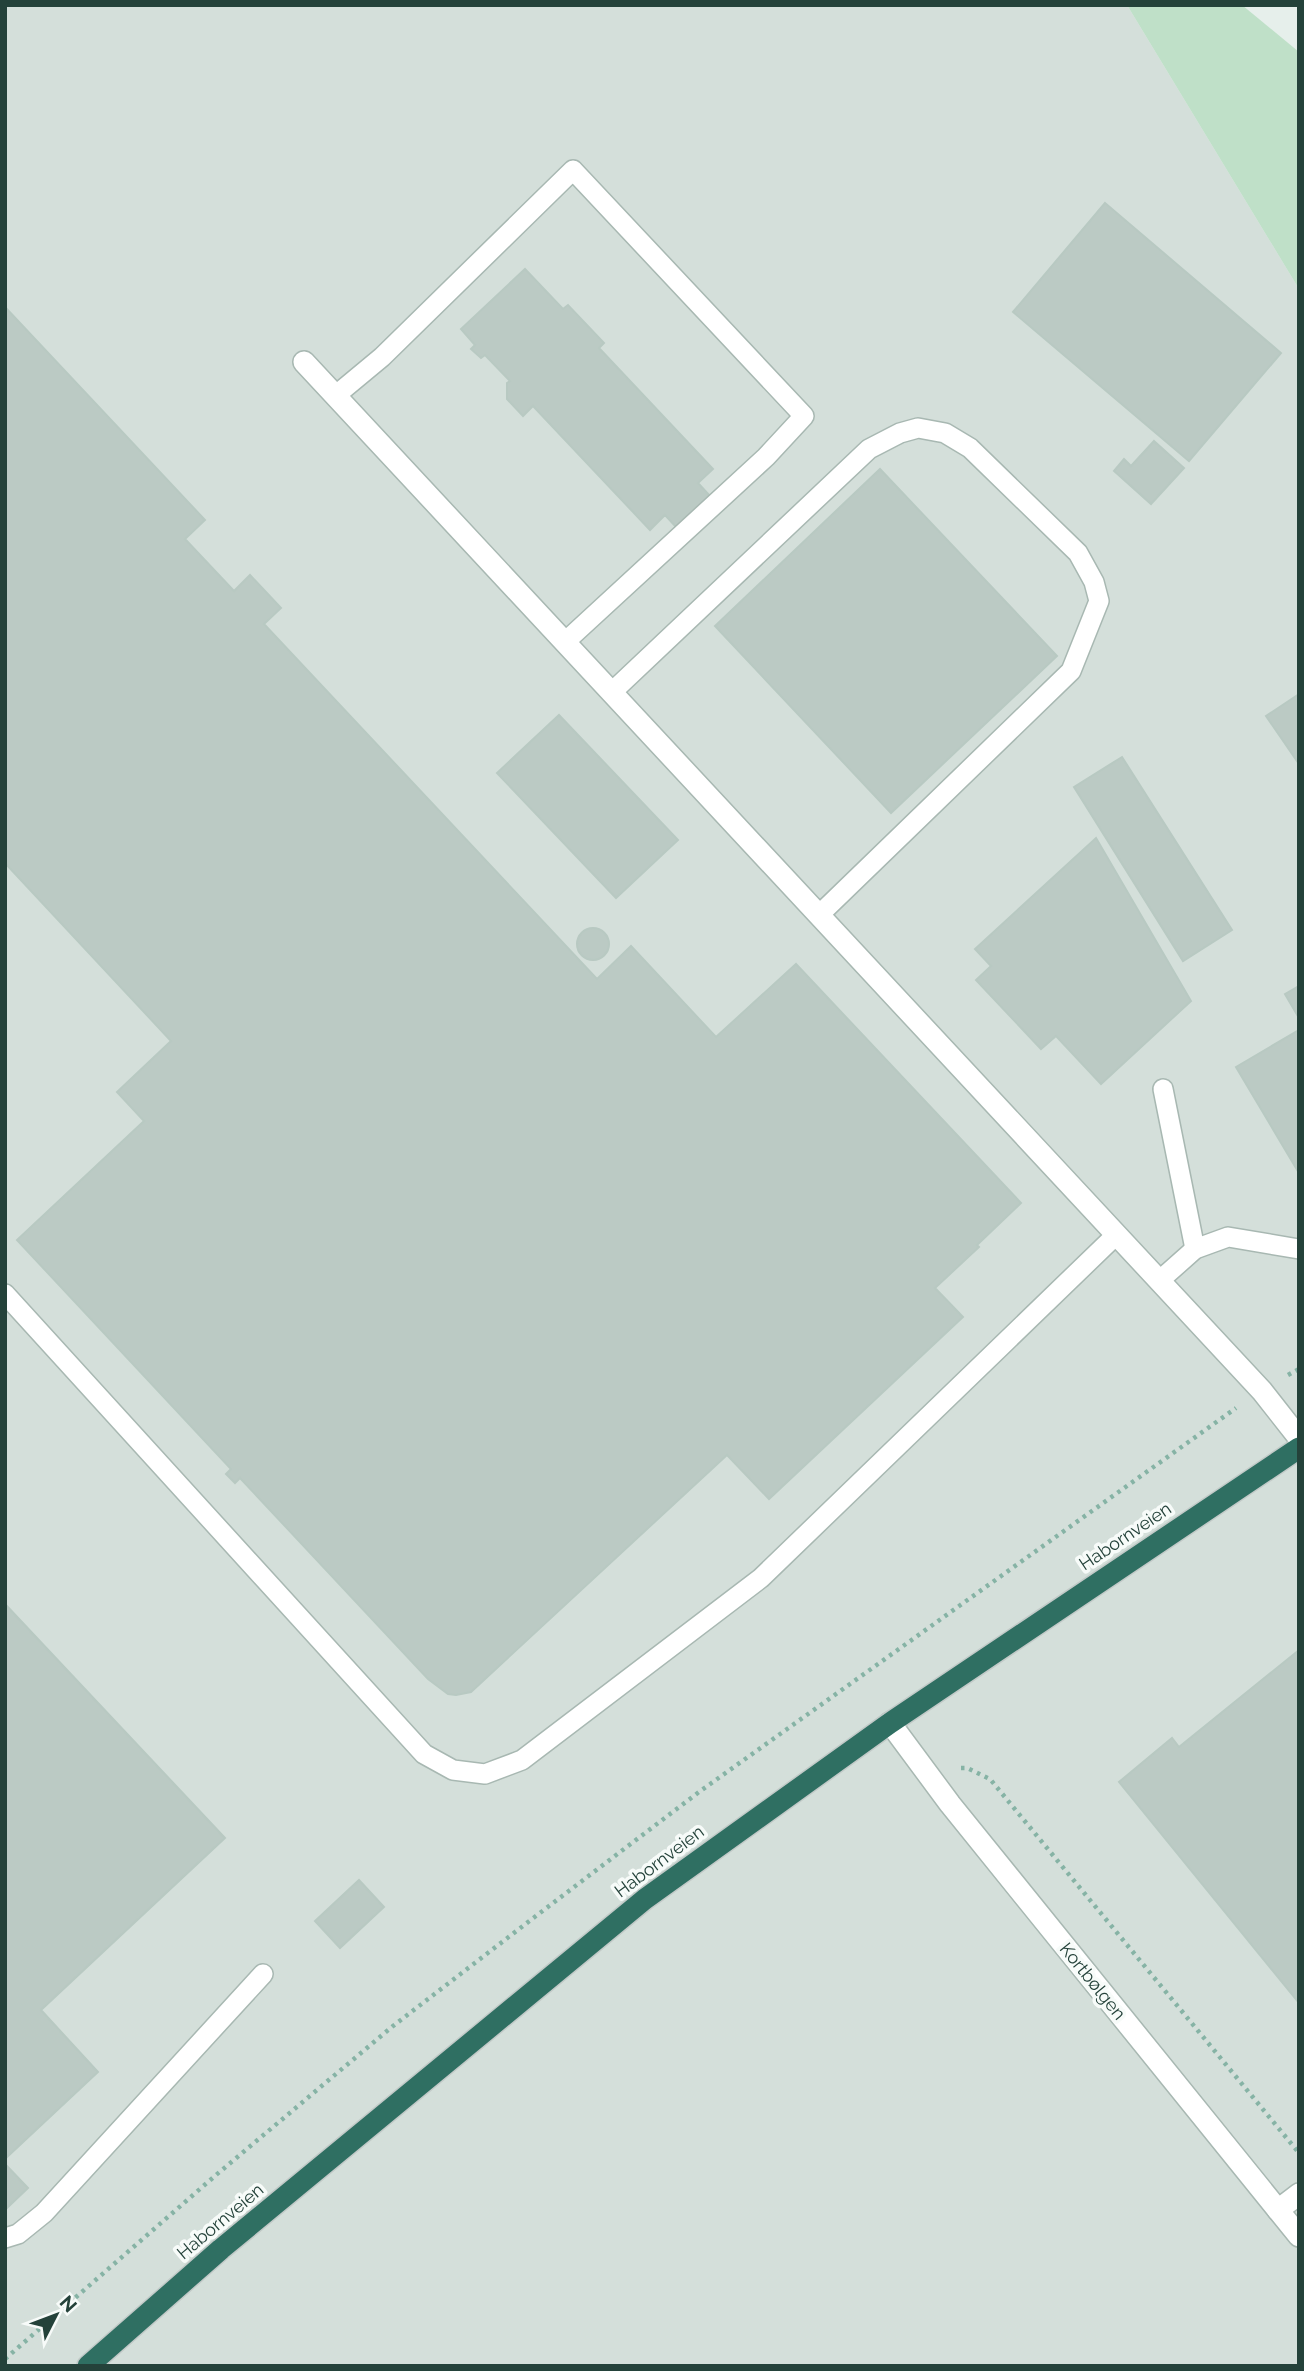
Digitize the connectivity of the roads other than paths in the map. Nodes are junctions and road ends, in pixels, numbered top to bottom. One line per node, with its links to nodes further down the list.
1 (304, 362): 2 (street)
2 (335, 396): 3 (street); 3 (lane)
3 (565, 642): 4 (street)
4 (612, 692): 5 (street); 5 (lane)
5 (819, 915): 7 (street)
6 (1163, 1089): 8 (lane)
7 (1116, 1235): 10 (street); 11 (lane)
8 (1195, 1249): 9 (lane); 10 (lane)
9 (1299, 1249)
10 (1159, 1281): 12 (street)
11 (5, 1294)
12 (1299, 1438)
13 (1299, 1448): 14 (highway, Habornveien)
14 (890, 1723): 17 (street, Kortbølgen); 20 (highway, Habornveien)
15 (263, 1974): 19 (lane)
16 (1299, 2194): 17 (street)
17 (1278, 2210): 18 (street, Kortbølgen)
18 (1299, 2236)
19 (5, 2238)
20 (88, 2366)

